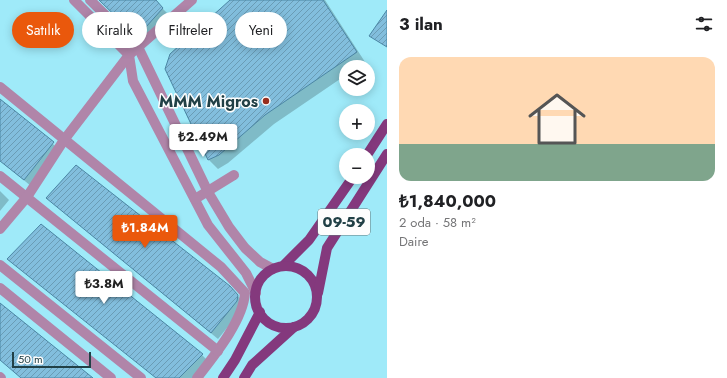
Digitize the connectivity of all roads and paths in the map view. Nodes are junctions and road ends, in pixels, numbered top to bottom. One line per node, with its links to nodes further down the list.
1 (74, 0): 9 (street)
2 (90, 0): 5 (street)
3 (192, 0): 4 (street)
4 (180, 4): 6 (street)
5 (102, 12)
6 (147, 38)
7 (137, 48): 9 (street)
8 (138, 48): 18 (street)
9 (129, 55): 12 (street); 20 (street)
10 (0, 87): 12 (street)
11 (387, 124): 13 (main road)
12 (64, 140): 19 (street); 30 (street)
13 (372, 148)
14 (387, 154): 27 (main road, 09-59)
15 (234, 175): 18 (street)
16 (0, 176): 19 (street)
17 (348, 184): 23 (main road, 09-59)
18 (208, 192): 20 (street); 24 (street)
19 (27, 197): 21 (street); 30 (street)
20 (194, 199): 26 (street)
21 (0, 229)
22 (0, 265): 32 (street)
23 (284, 265): 24 (main road); 27 (main road)
24 (273, 269): 26 (main road)
25 (0, 288): 31 (street)
26 (256, 293): 28 (main road)
27 (317, 297): 29 (main road)
28 (260, 312): 29 (main road); 34 (main road)
29 (294, 327): 35 (main road)
30 (218, 351): 33 (street)
31 (111, 378)
32 (141, 378)
33 (197, 378)
34 (223, 378)
35 (244, 378)

